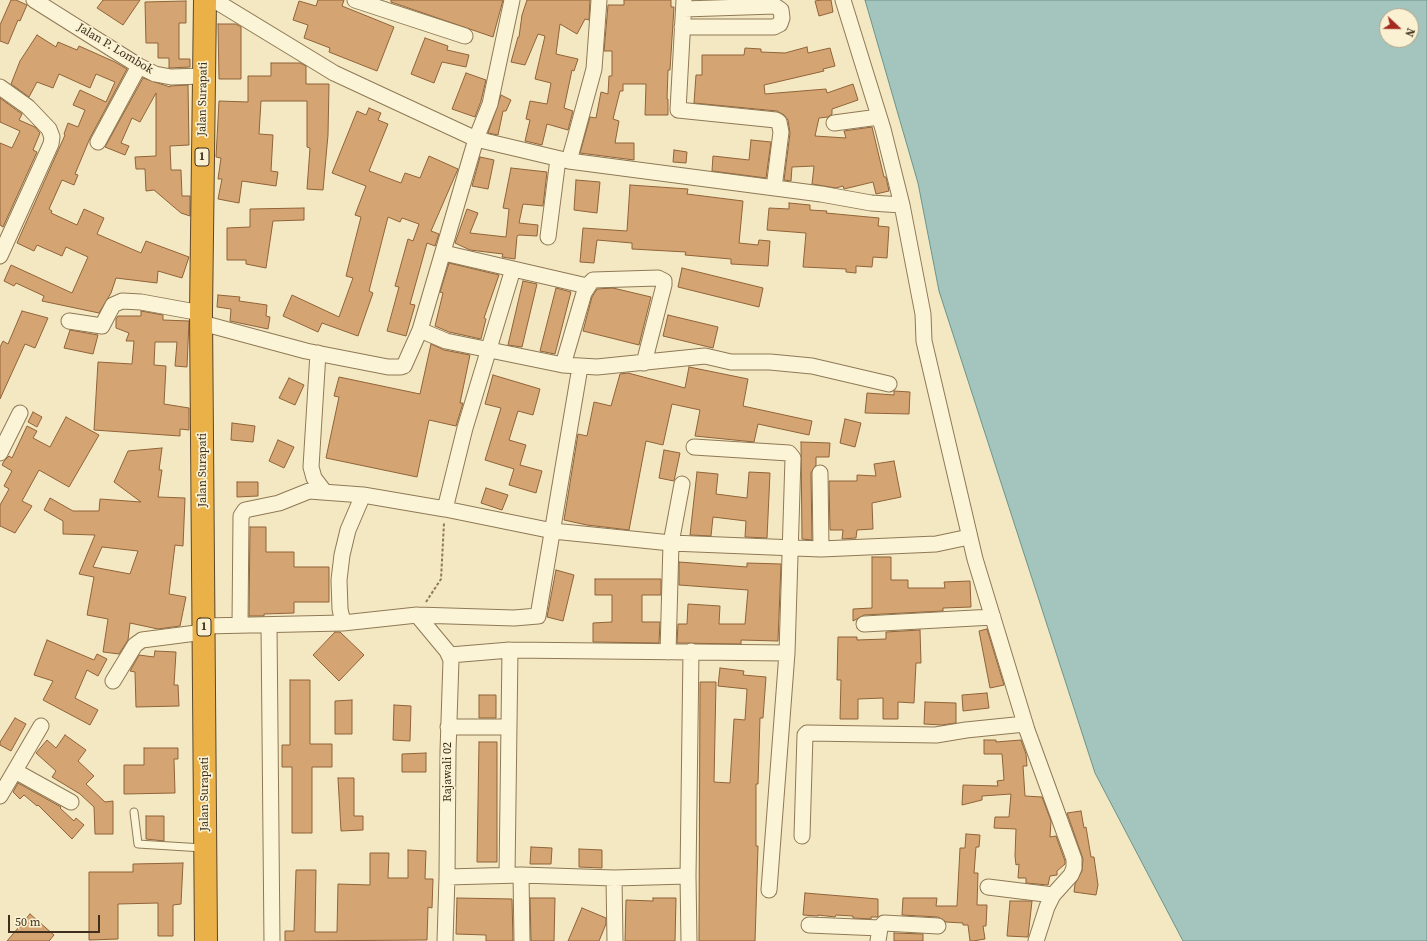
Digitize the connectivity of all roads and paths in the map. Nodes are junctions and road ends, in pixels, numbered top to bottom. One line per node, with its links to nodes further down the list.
1 (34, 0): 12 (street, Jalan P. Lombok)
2 (205, 0): 13 (highway, Jalan Surapati / 1)
3 (214, 0): 17 (street)
4 (355, 0): 11 (street)
5 (512, 0): 17 (street)
6 (599, 0): 19 (street)
7 (843, 0): 15 (street)
8 (782, 3): 9 (street); 10 (street)
9 (684, 4): 10 (street)
10 (682, 27): 20 (street)
11 (464, 36)
12 (139, 66): 13 (street, Jalan P. Lombok); 18 (street)
13 (203, 76): 27 (highway, Jalan Surapati / 1)
14 (0, 87): 24 (street)
15 (879, 117): 16 (street); 21 (street)
16 (834, 122)
17 (476, 139): 19 (street); 23 (street)
18 (98, 142)
19 (564, 160): 20 (street); 22 (street)
20 (774, 188): 21 (street)
21 (902, 205): 45 (street)
22 (548, 237)
23 (444, 253): 25 (street); 29 (street)
24 (0, 256)
25 (513, 269): 26 (street); 30 (street)
26 (587, 286): 32 (street); 33 (street)
27 (201, 318): 28 (street); 31 (street); 55 (highway, Jalan Surapati / 1)
28 (69, 321)
29 (420, 330): 30 (street); 31 (street)
30 (488, 350): 33 (street); 43 (street)
31 (318, 353): 41 (street)
32 (644, 363): 34 (street); 35 (street)
33 (563, 365): 34 (street)
34 (580, 367): 44 (street)
35 (889, 384)
36 (20, 413): 38 (street)
37 (694, 447): 47 (street)
38 (0, 453)
39 (820, 474): 48 (street)
40 (682, 484): 46 (street)
41 (324, 491): 42 (street); 53 (street)
42 (363, 495): 43 (street); 51 (street)
43 (445, 509): 44 (street); 49 (path)
44 (553, 531): 46 (street); 49 (street)
45 (969, 537): 48 (street); 50 (street)
46 (671, 543): 47 (street); 58 (street)
47 (790, 549): 48 (street); 59 (street)
48 (821, 549)
49 (417, 615): 51 (street); 60 (street)
50 (992, 617): 52 (street); 62 (street)
51 (343, 623): 54 (street)
52 (864, 624)
53 (240, 625): 54 (street); 55 (street)
54 (269, 625): 83 (street)
55 (204, 629): 61 (street); 71 (highway, Jalan Surapati / 1)
56 (510, 650): 58 (street); 60 (street); 64 (street)
57 (691, 651): 58 (street); 59 (street); 73 (street)
58 (668, 652)
59 (788, 653): 77 (street)
60 (450, 654): 65 (street, Rajawali 02)
61 (113, 681)
62 (1025, 724): 70 (street); 78 (street)
63 (41, 726): 66 (street)
64 (508, 726): 65 (street); 72 (street)
65 (448, 727): 74 (street, Rajawali 02)
66 (15, 771): 67 (street); 68 (street)
67 (0, 796)
68 (71, 802)
69 (134, 812): 71 (lane)
70 (802, 836)
71 (205, 849): 82 (highway, Jalan Surapati / 1)
72 (514, 875): 74 (street); 75 (street); 85 (street)
73 (688, 876): 75 (street); 87 (street)
74 (448, 877): 84 (street, Rajawali 02)
75 (614, 878): 86 (street)
76 (988, 887): 78 (street)
77 (769, 890)
78 (1053, 895): 88 (street)
79 (809, 925): 81 (street)
80 (938, 926): 81 (street)
81 (879, 935)
82 (206, 941)
83 (272, 941)
84 (445, 941)
85 (522, 941)
86 (615, 941)
87 (689, 941)
88 (1036, 941)

